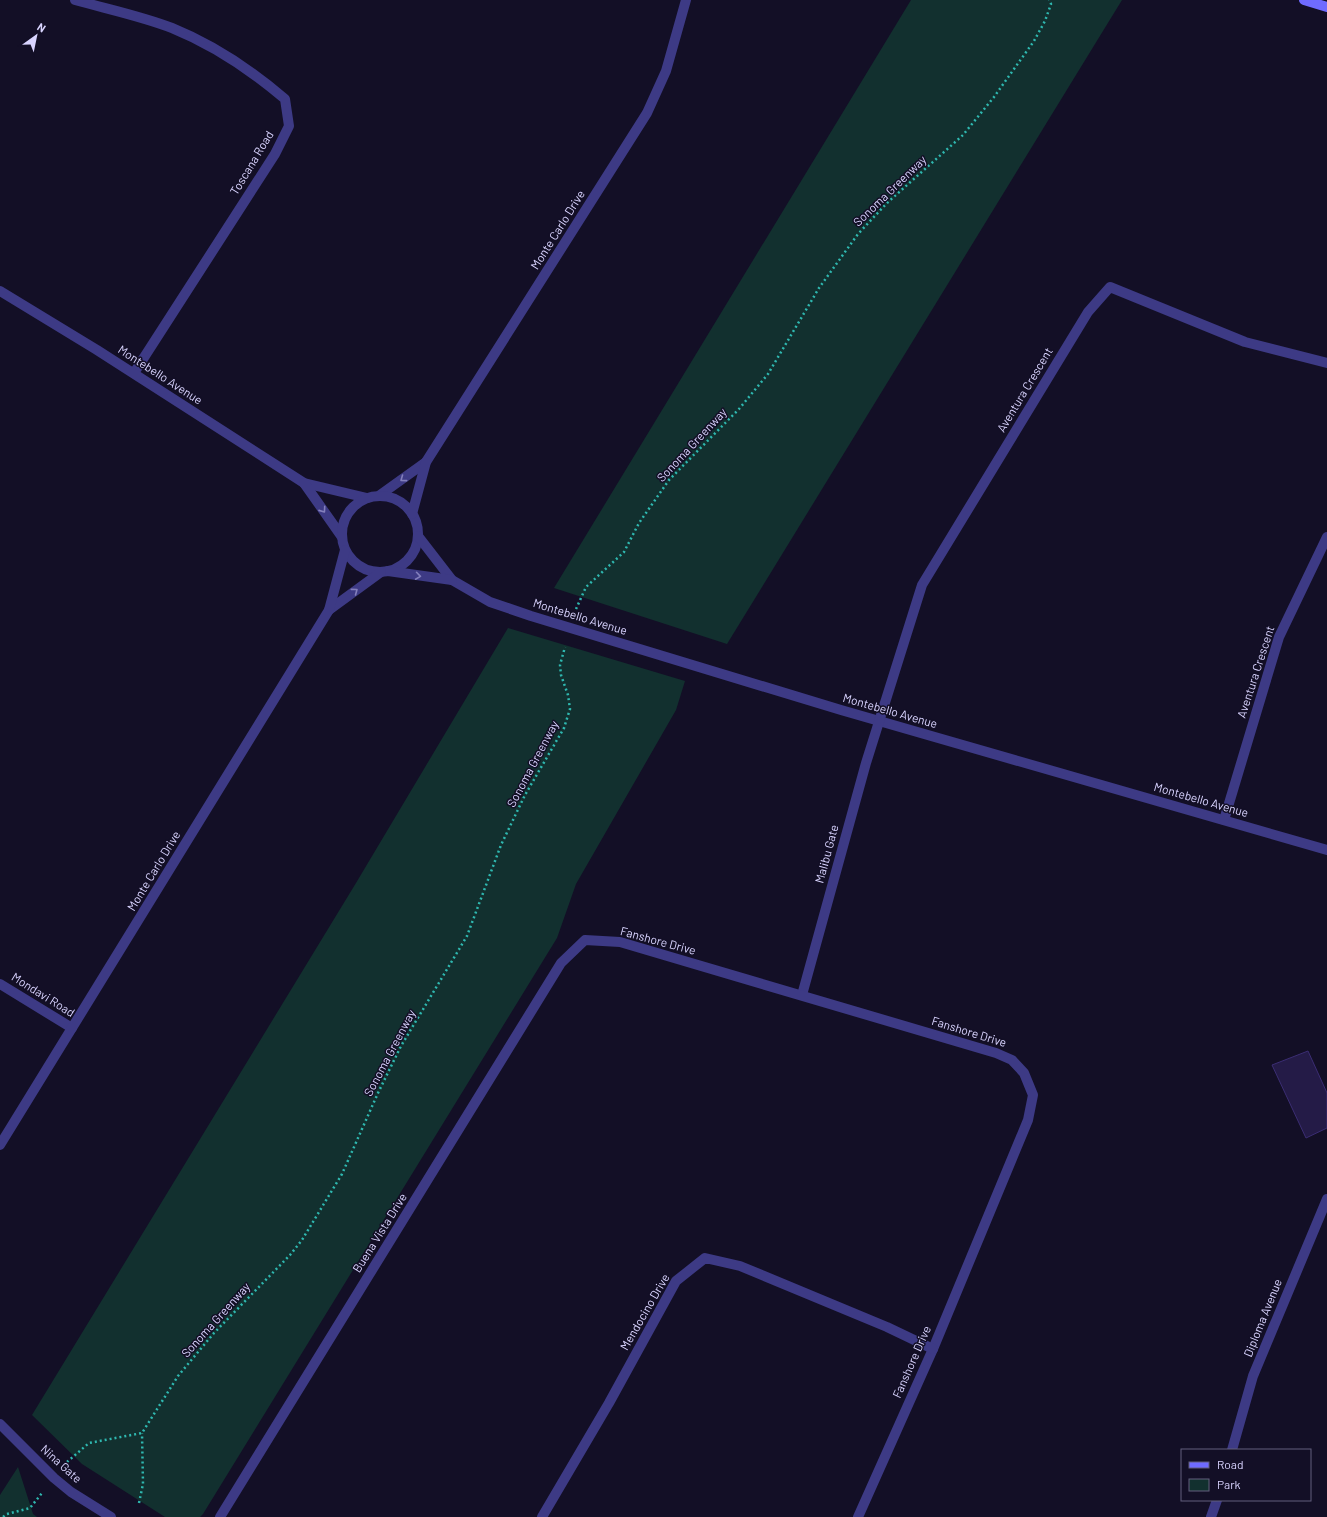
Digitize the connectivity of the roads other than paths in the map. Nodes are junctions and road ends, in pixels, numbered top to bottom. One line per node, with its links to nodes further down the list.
1 (75, 0): 7 (street, Toscana Road)
2 (686, 0): 8 (street, Monte Carlo Drive)
3 (1304, 0): 4 (street)
4 (1327, 7)
5 (0, 291): 7 (street, Montebello Avenue)
6 (1327, 363): 20 (street, Aventura Crescent)
7 (134, 373): 9 (street, Montebello Avenue)
8 (426, 462): 10 (street, Monte Carlo Drive, one-way to 10); 12 (street, Monte Carlo Drive)
9 (304, 483): 11 (street, Montebello Avenue); 14 (street, Montebello Avenue, one-way to 14)
10 (380, 496): 11 (street); 12 (street)
11 (367, 498): 14 (street)
12 (412, 514): 13 (street)
13 (418, 536): 17 (street); 18 (street, Montebello Avenue)
14 (342, 537): 16 (street)
15 (1327, 537): 21 (street, Aventura Crescent)
16 (345, 550): 17 (street); 19 (street, Monte Carlo Drive)
17 (383, 571): 18 (street, Montebello Avenue, one-way to 18); 19 (street, Monte Carlo Drive, one-way to 17)
18 (452, 580): 20 (street, Montebello Avenue)
19 (329, 610): 26 (street, Monte Carlo Drive)
20 (879, 721): 21 (street, Montebello Avenue); 25 (street, Malibu Gate)
21 (1224, 820): 22 (street, Montebello Avenue)
22 (1327, 850)
23 (561, 963): 25 (street, Fanshore Drive); 34 (street, Buena Vista Drive)
24 (0, 984): 26 (street, Mondavi Road)
25 (802, 995): 29 (street, Fanshore Drive)
26 (72, 1028): 27 (street, Monte Carlo Drive)
27 (0, 1145)
28 (1327, 1199): 31 (street, Diploma Avenue)
29 (933, 1349): 35 (street, Mendocino Drive); 36 (street, Fanshore Drive)
30 (0, 1424): 33 (street, Nina Gate)
31 (1232, 1449)
32 (1217, 1501): 37 (street)
33 (111, 1517)
34 (220, 1517)
35 (542, 1517)
36 (858, 1517)
37 (1211, 1517)

